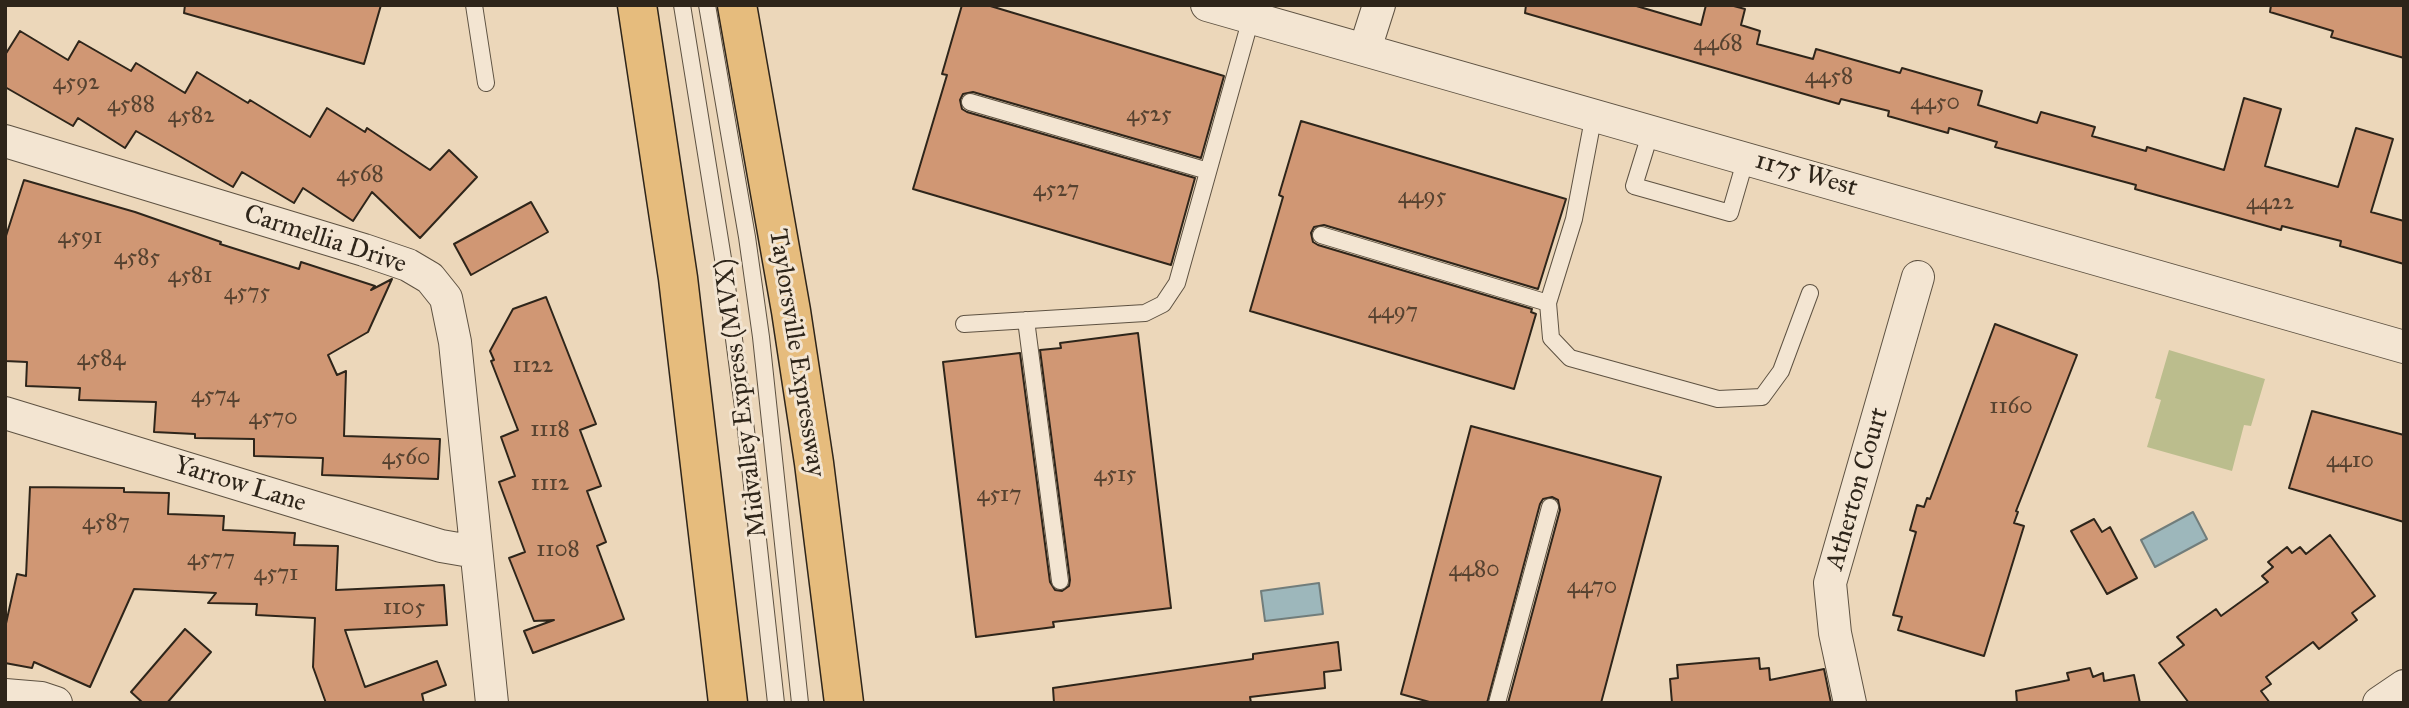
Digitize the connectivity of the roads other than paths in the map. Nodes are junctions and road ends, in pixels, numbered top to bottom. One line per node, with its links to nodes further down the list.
1 (474, 5): 10 (lane)
2 (637, 5): 32 (main road)
3 (682, 5): 33 (lane, Midvalley Express (MVX))
4 (707, 5): 34 (lane, Midvalley Express (MVX))
5 (737, 5): 35 (main road, Taylorsville Expressway)
6 (1207, 5): 8 (street, 1175 West)
7 (1379, 5): 9 (street)
8 (1251, 18): 9 (street, 1175 West); 16 (lane)
9 (1365, 49): 12 (street, 1175 West)
10 (486, 83)
11 (970, 102): 16 (lane)
12 (1594, 114): 13 (street, 1175 West); 20 (lane)
13 (1651, 131): 15 (street, 1175 West); 15 (lane)
14 (5, 141): 26 (street, Carmellia Drive)
15 (1746, 158): 23 (street, 1175 West)
16 (1208, 171): 21 (lane)
17 (1321, 235): 20 (lane)
18 (1918, 277): 37 (street, Atherton Court)
19 (1810, 293): 20 (lane)
20 (1548, 303)
21 (1026, 320): 22 (lane); 27 (lane)
22 (964, 324)
23 (2404, 347)
24 (5, 413): 26 (street, Yarrow Lane)
25 (1550, 507): 36 (lane)
26 (476, 552): 31 (street, Carmellia Drive)
27 (1060, 581)
28 (2404, 686): 38 (street)
29 (5, 695): 30 (street)
30 (56, 703)
31 (492, 703)
32 (728, 703)
33 (776, 703)
34 (800, 703)
35 (844, 703)
36 (1497, 703)
37 (1850, 703)
38 (2378, 703)

